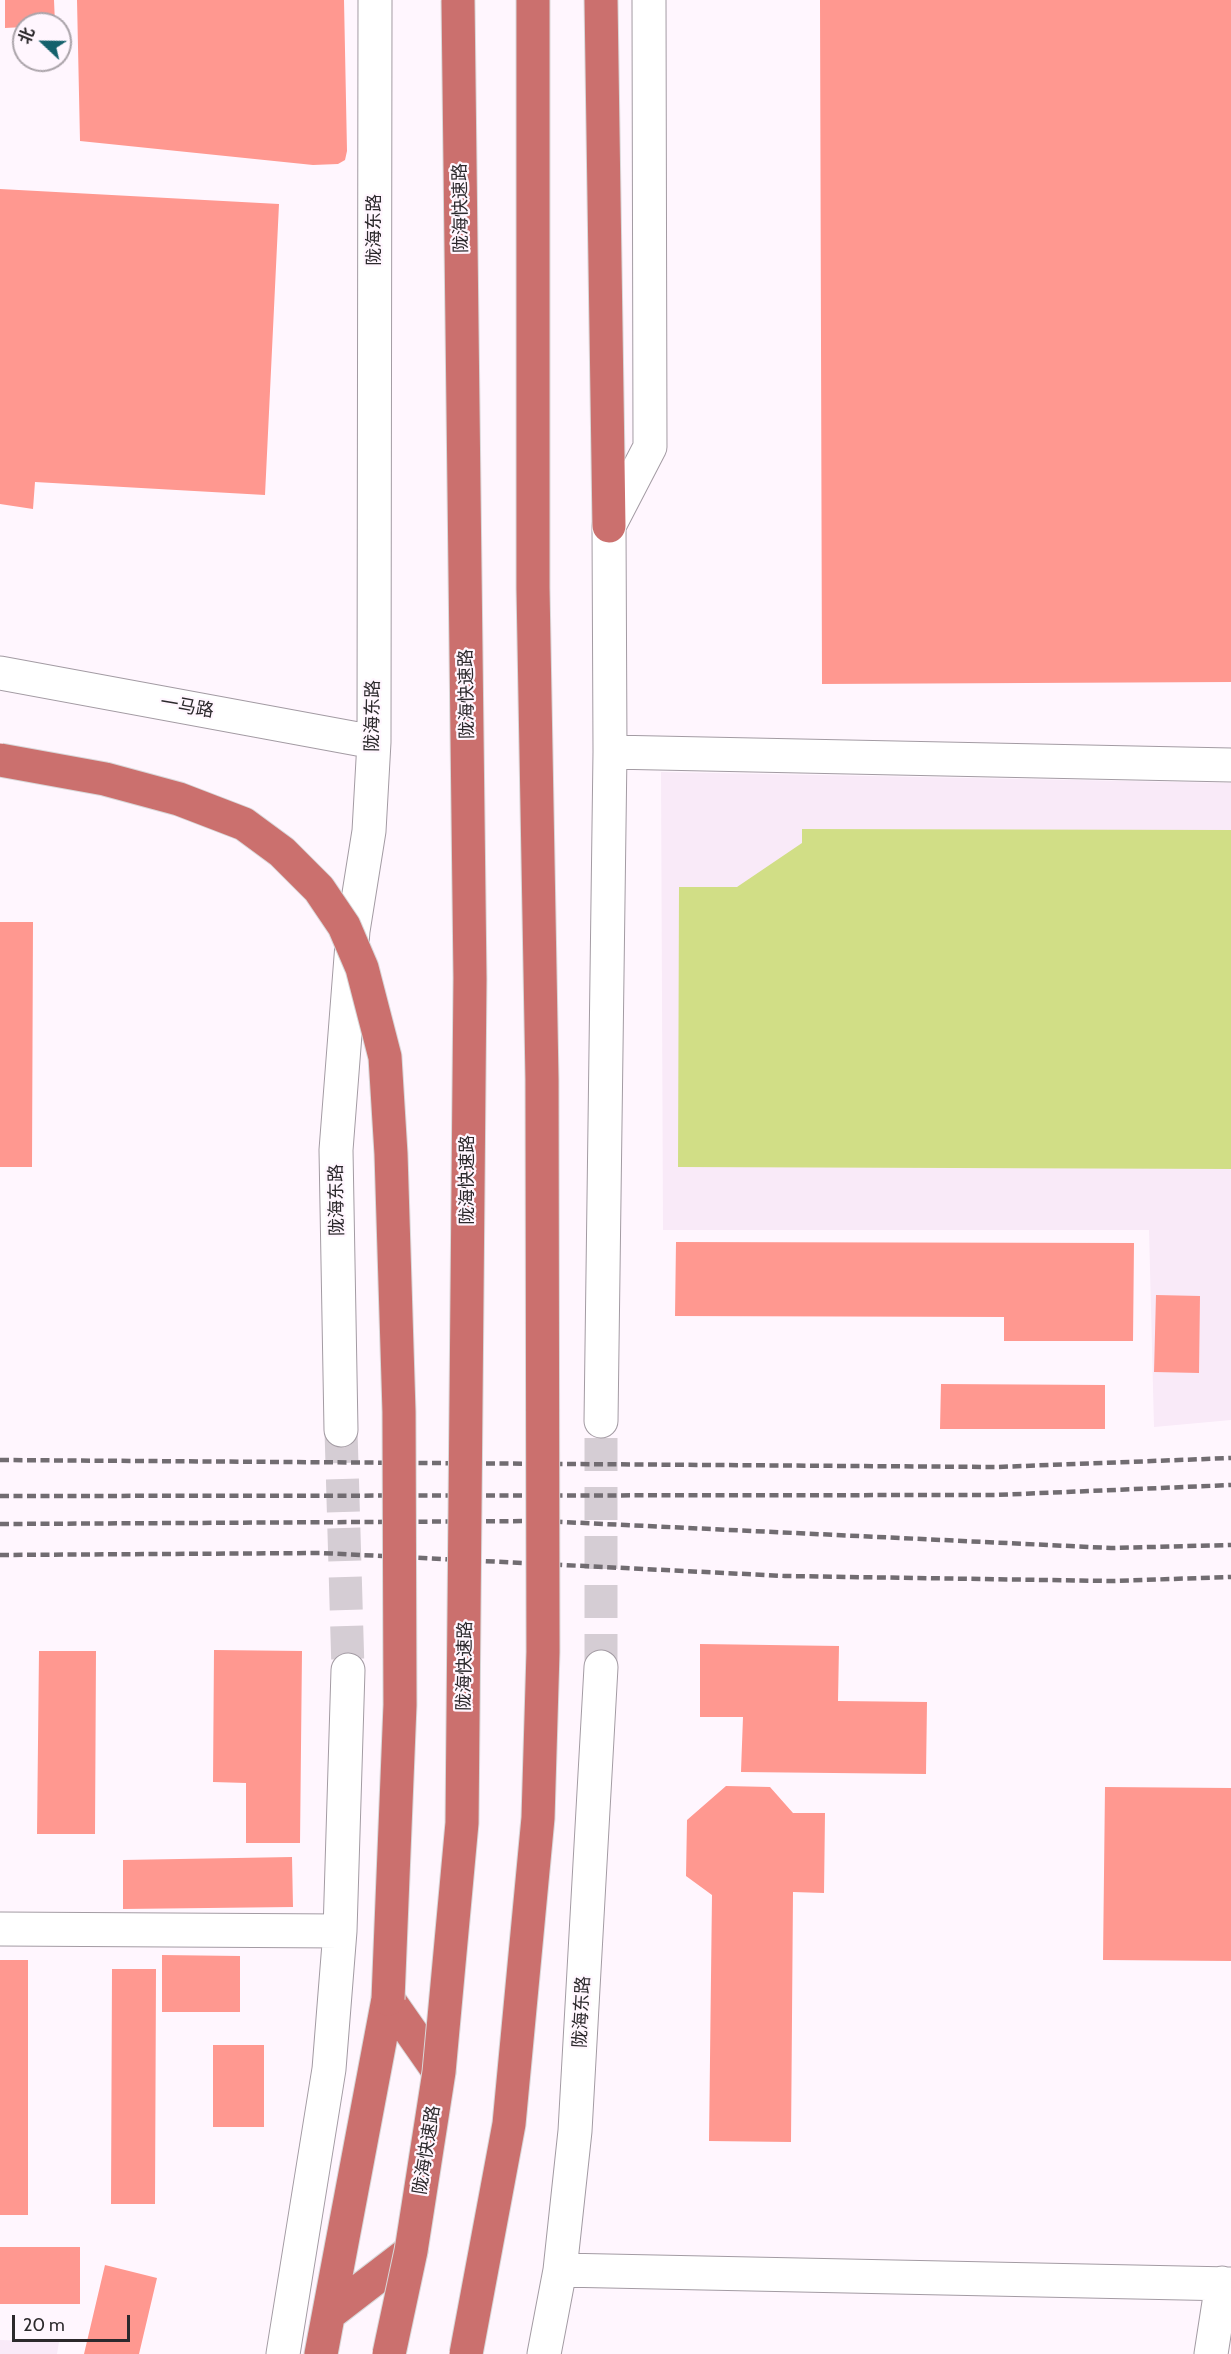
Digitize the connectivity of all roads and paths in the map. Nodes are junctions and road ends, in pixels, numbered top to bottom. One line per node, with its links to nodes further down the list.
1 (375, 0): 8 (street, 陇海东路)
2 (458, 0): 19 (highway, 陇海快速路, bridge)
3 (533, 0): 27 (highway, bridge)
4 (602, 0): 6 (highway)
5 (649, 0): 6 (street)
6 (609, 526): 9 (street)
7 (0, 673): 8 (street, 一马路)
8 (374, 741): 13 (street, 陇海东路)
9 (610, 752): 11 (street); 12 (street)
10 (0, 760): 18 (highway, bridge)
11 (1231, 765)
12 (601, 1420)
13 (341, 1430)
14 (601, 1668): 21 (street, 陇海东路)
15 (348, 1670): 17 (street)
16 (0, 1929): 17 (street)
17 (340, 1931): 24 (street)
18 (388, 1999): 19 (highway); 23 (highway)
19 (439, 2072): 20 (highway, 陇海快速路, bridge)
20 (411, 2251): 23 (highway); 26 (highway, 陇海快速路, bridge)
21 (560, 2270): 22 (street); 28 (street, 陇海东路)
22 (1226, 2283): 29 (street)
23 (329, 2314): 25 (highway)
24 (283, 2354)
25 (321, 2354)
26 (389, 2354)
27 (466, 2354)
28 (544, 2354)
29 (1211, 2354)

